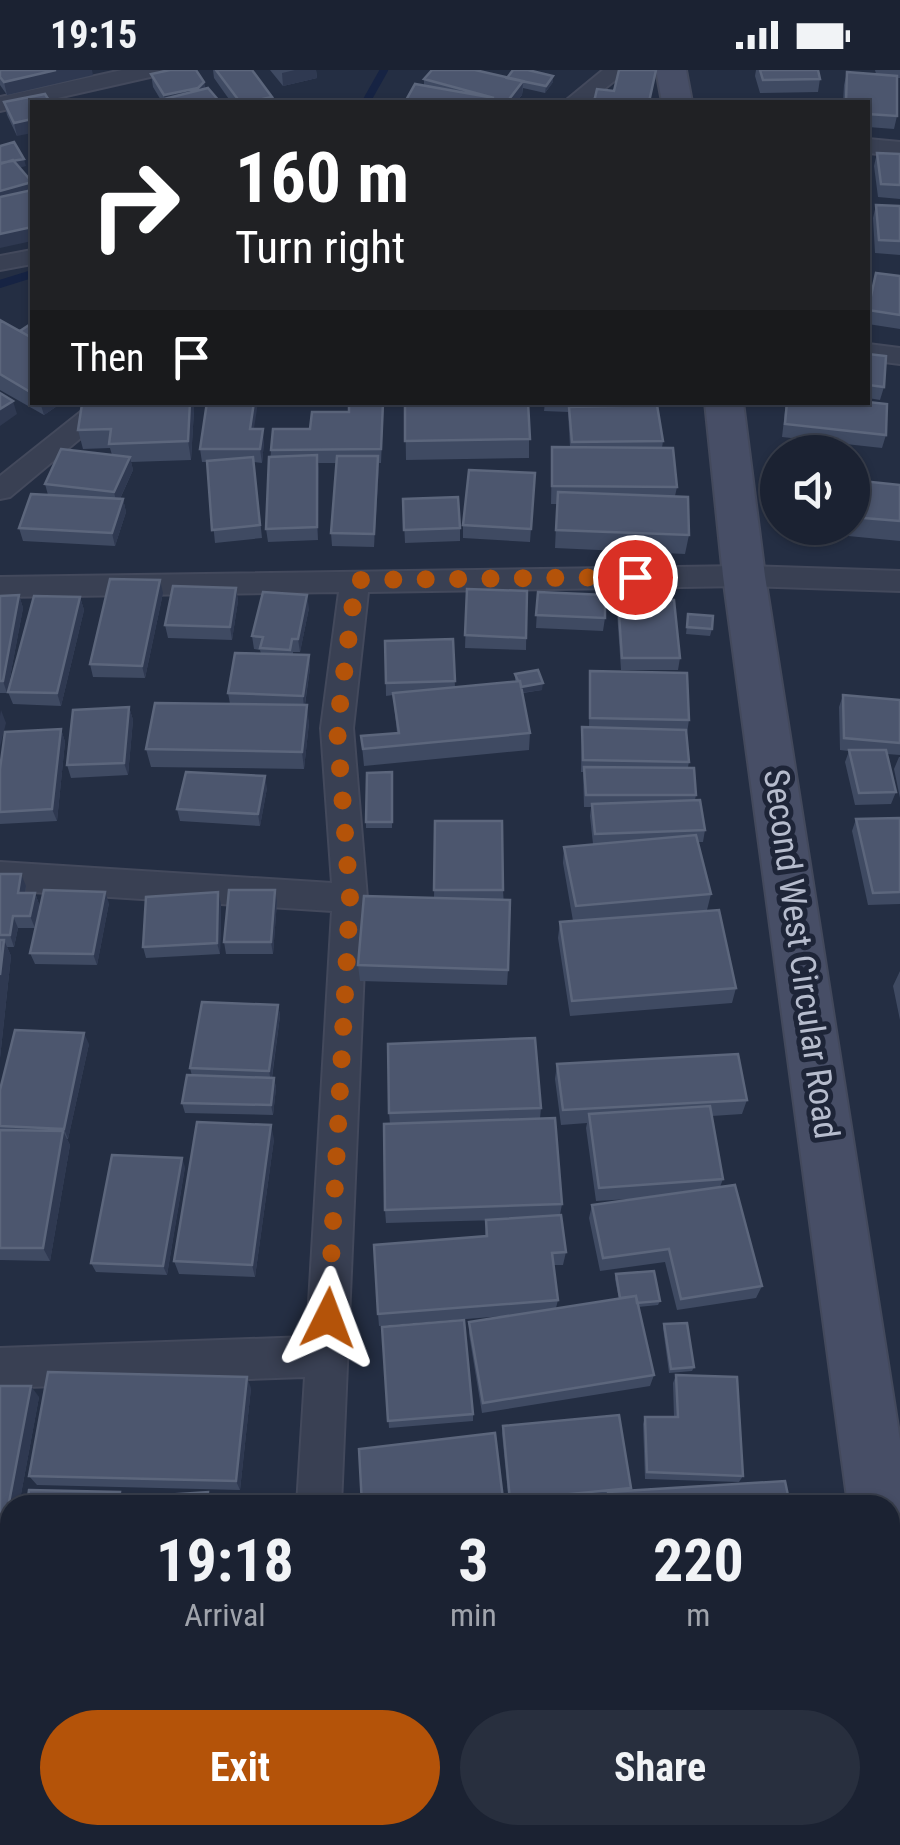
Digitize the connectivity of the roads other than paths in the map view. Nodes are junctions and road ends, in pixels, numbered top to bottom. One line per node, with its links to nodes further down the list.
1 (151, 70): 4 (street)
2 (617, 70): 6 (street)
3 (671, 70): 7 (street)
4 (119, 74): 5 (street); 8 (street)
5 (135, 100)
6 (577, 100)
7 (677, 100)
8 (0, 104)
9 (870, 146): 10 (street)
10 (900, 149)
11 (30, 257): 12 (street)
12 (0, 263)
13 (870, 352): 14 (street)
14 (900, 356)
15 (107, 405): 17 (street)
16 (724, 405): 18 (street, Second West Circular Road)
17 (0, 490)
18 (744, 576): 19 (street); 20 (street); 27 (street, Second West Circular Road)
19 (356, 580): 21 (street); 23 (street)
20 (900, 582)
21 (0, 586)
22 (0, 876): 23 (street)
23 (350, 898): 24 (street)
24 (326, 1356): 25 (street); 26 (street)
25 (0, 1368)
26 (319, 1495)
27 (878, 1495)

